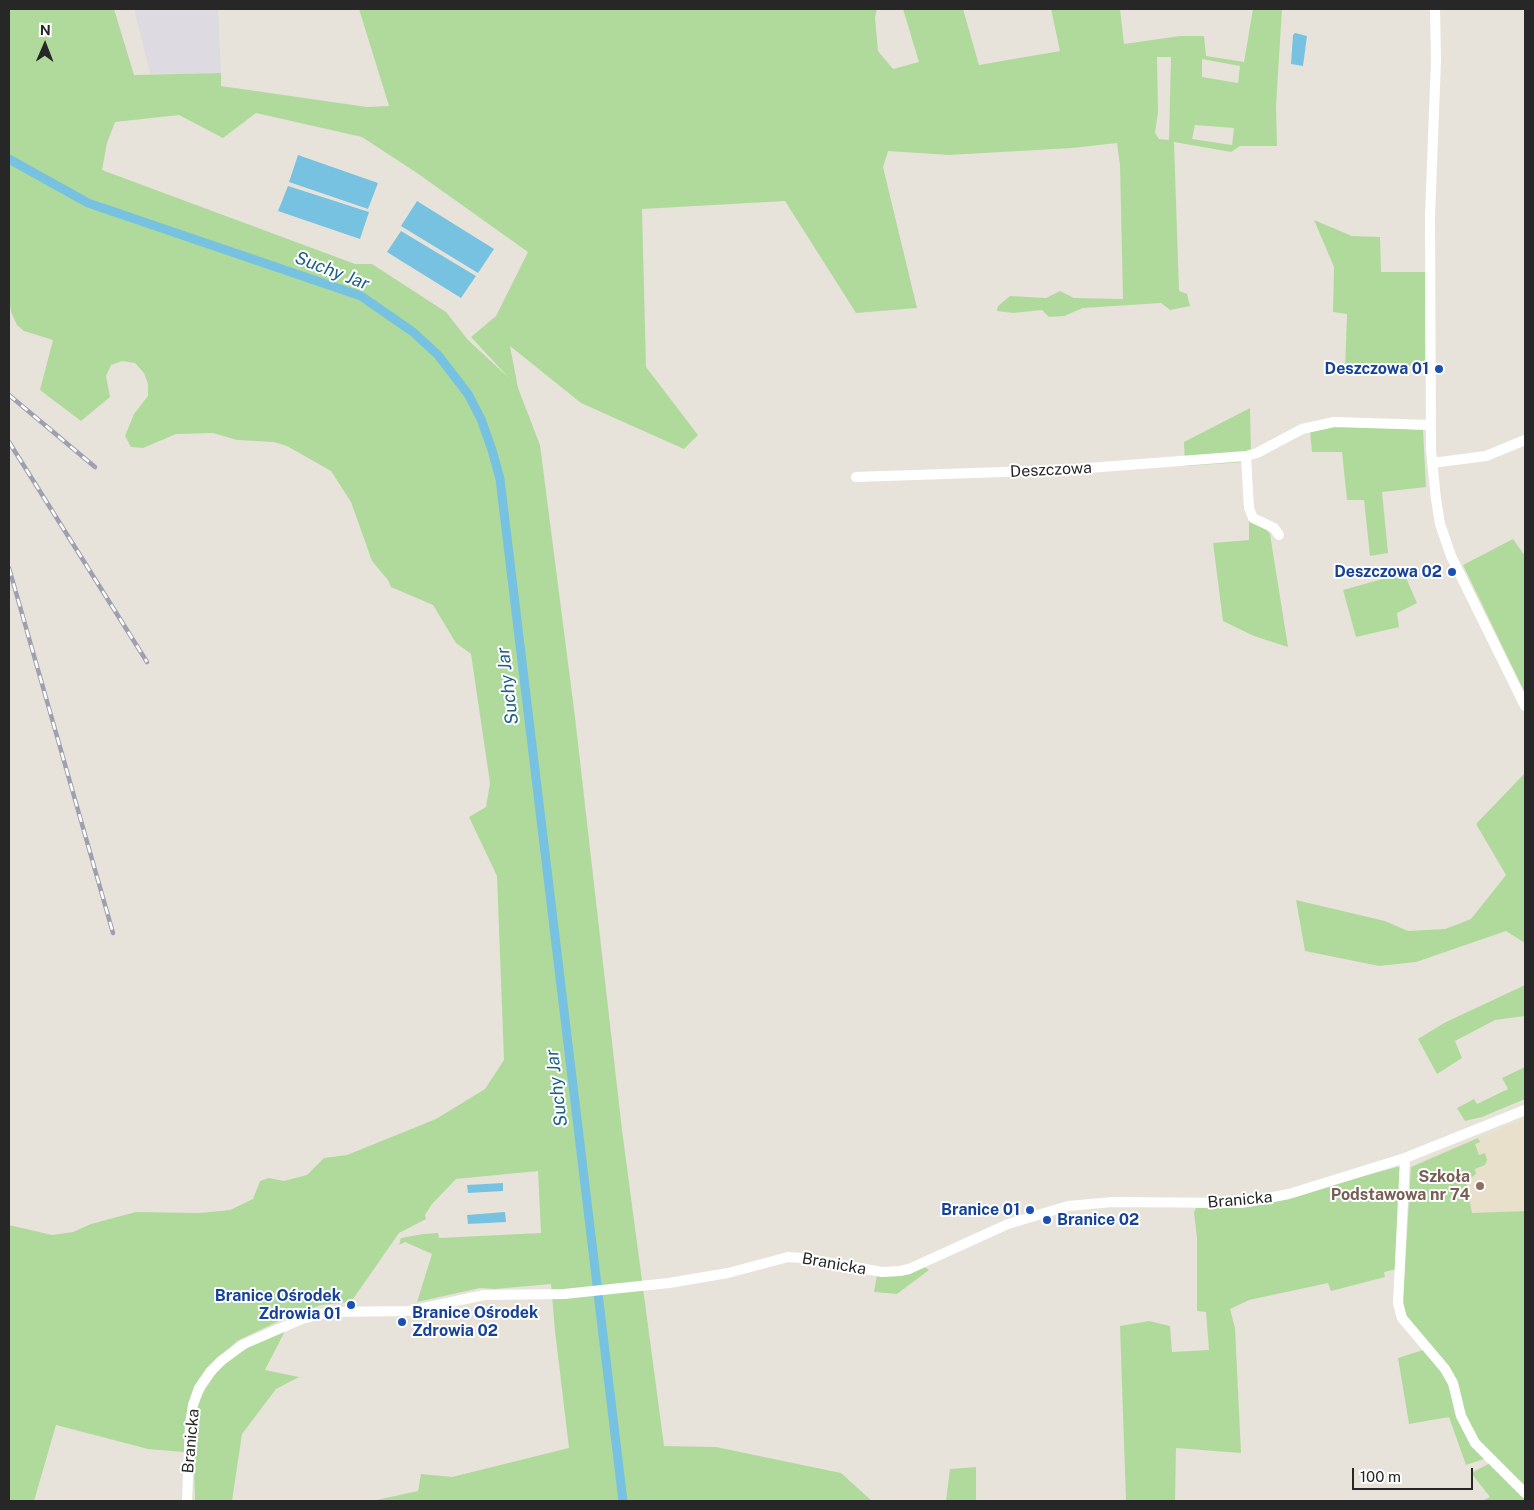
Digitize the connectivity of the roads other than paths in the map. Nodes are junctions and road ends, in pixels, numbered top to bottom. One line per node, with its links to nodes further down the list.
1 (1435, 9): 2 (street)
2 (1431, 425): 4 (street, Deszczowa); 5 (street)
3 (1525, 440): 5 (street)
4 (1246, 456): 6 (street, Deszczowa); 7 (street)
5 (1432, 463): 8 (street)
6 (856, 477)
7 (1279, 535)
8 (1525, 706)
9 (1525, 1110): 10 (street, Branicka)
10 (1405, 1158): 11 (street); 12 (street, Branicka)
11 (1525, 1493)
12 (187, 1501)

